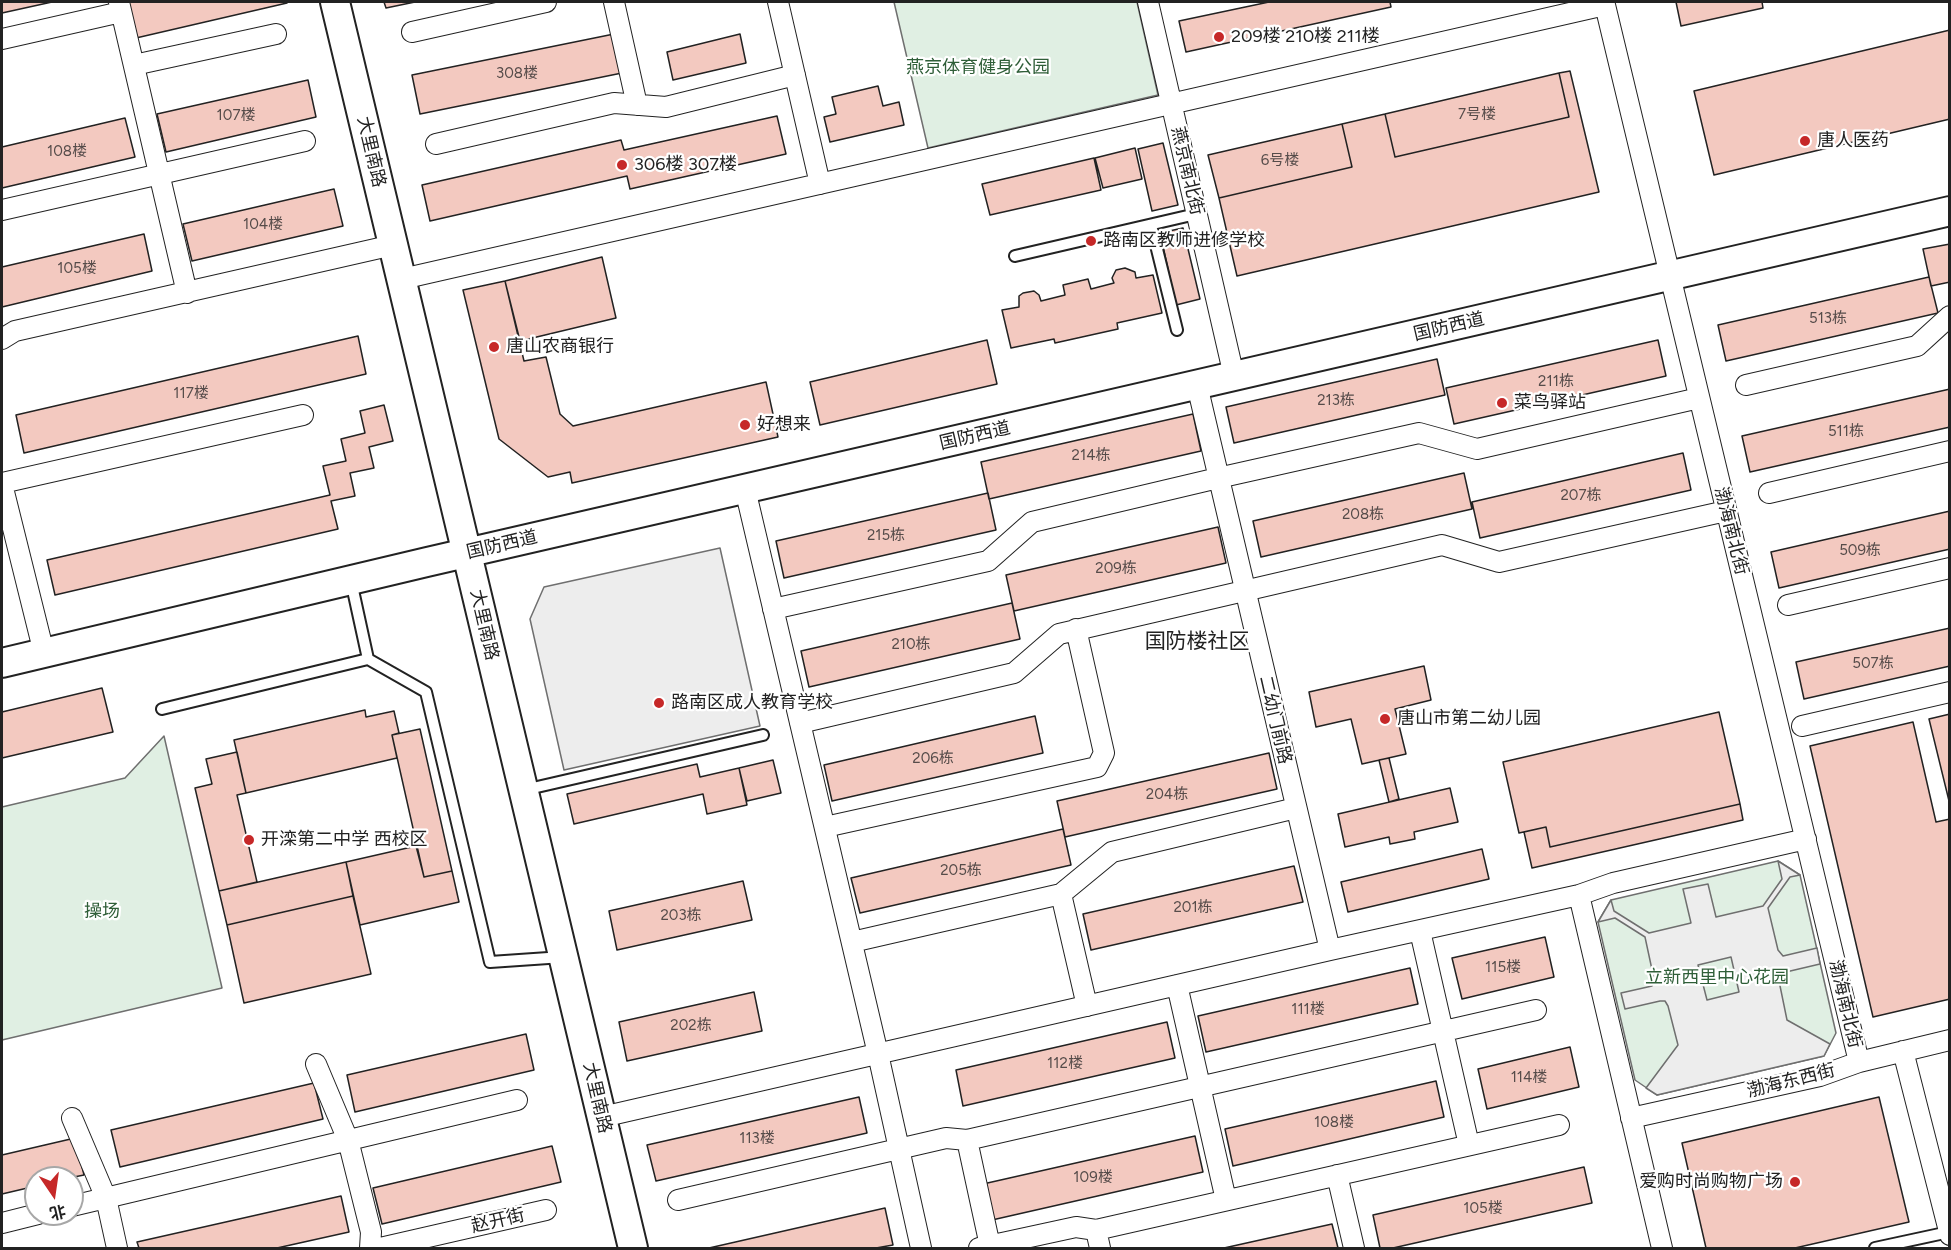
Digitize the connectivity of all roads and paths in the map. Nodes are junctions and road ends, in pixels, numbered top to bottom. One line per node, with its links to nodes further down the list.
1 (335, 2): 23 (street, 大里南路)
2 (546, 2): 8 (street)
3 (614, 2): 14 (street)
4 (778, 2): 12 (street)
5 (1148, 2): 13 (street, 燕京南北街)
6 (1606, 3): 13 (street); 25 (street, 渤海南北街)
7 (120, 7): 10 (street); 11 (street)
8 (412, 32)
9 (276, 34): 11 (street)
10 (2, 39)
11 (134, 65): 17 (street)
12 (795, 75): 14 (street); 18 (street)
13 (1172, 104): 18 (street); 21 (street, 燕京南北街)
14 (638, 105): 16 (street)
15 (305, 141): 17 (street)
16 (436, 144)
17 (159, 174): 19 (street); 27 (street)
18 (820, 184): 26 (street)
19 (2, 210)
20 (1950, 211): 25 (street, 国防西道)
21 (1196, 214): 22 (lane); 31 (street, 燕京南北街)
22 (1151, 225): 24 (lane); 29 (lane)
23 (393, 245): 26 (street, 大里南路); 27 (street)
24 (1015, 256)
25 (1670, 276): 31 (street, 国防西道); 34 (street, 渤海南北街)
26 (402, 279): 43 (street, 大里南路)
27 (187, 293): 30 (street)
28 (1950, 316): 33 (street)
29 (1177, 330)
30 (2, 339)
31 (1234, 376): 32 (street, 国防西道)
32 (1197, 385): 37 (street, 二幼门前路); 39 (street, 国防西道)
33 (1746, 386)
34 (1699, 398): 37 (street); 41 (street, 渤海南北街)
35 (303, 415): 38 (street)
36 (1950, 452): 40 (street)
37 (1218, 477): 46 (street, 二幼门前路); 48 (street)
38 (2, 484): 42 (street)
39 (745, 489): 43 (street, 国防西道); 48 (street)
40 (1769, 493)
41 (1726, 511): 46 (street); 61 (street, 渤海南北街)
42 (6, 520): 50 (street)
43 (467, 553): 45 (street, 国防西道); 58 (street, 大里南路)
44 (1950, 568): 47 (street)
45 (351, 580): 50 (street, 国防西道); 51 (lane)
46 (1245, 590): 49 (street); 59 (street, 二幼门前路)
47 (1788, 605)
48 (773, 609): 55 (street)
49 (1076, 629): 55 (street); 60 (street)
50 (44, 653): 52 (street, 国防西道)
51 (368, 659): 54 (lane); 67 (lane)
52 (2, 663)
53 (1950, 692): 56 (street)
54 (162, 709)
55 (800, 723): 60 (street)
56 (1802, 726)
57 (763, 735): 58 (lane)
58 (524, 790): 67 (street, 大里南路)
59 (1296, 808): 62 (street); 66 (street, 二幼门前路)
60 (825, 827): 65 (street)
61 (1806, 839): 63 (street); 75 (street, 渤海南北街)
62 (1061, 894): 65 (street); 69 (street)
63 (1579, 895): 64 (street); 80 (street)
64 (1420, 931): 66 (street); 71 (street)
65 (852, 942): 74 (street)
66 (1330, 950): 68 (street)
67 (564, 957): 79 (street, 大里南路)
68 (1177, 985): 69 (street); 77 (street)
69 (1087, 1006): 74 (street)
70 (1536, 1010): 71 (street)
71 (1444, 1032): 77 (street); 85 (street)
72 (1950, 1040): 73 (street, 渤海东西街)
73 (1903, 1051): 75 (street, 渤海东西街); 95 (street)
74 (878, 1054): 79 (street); 86 (street)
75 (1859, 1062): 80 (street, 渤海东西街)
76 (316, 1064): 83 (street)
77 (1201, 1087): 84 (street); 90 (street)
78 (517, 1100): 83 (street)
79 (602, 1118): 101 (street, 大里南路)
80 (1631, 1118): 104 (street)
81 (72, 1119): 88 (street)
82 (1558, 1125): 85 (street)
83 (348, 1140): 88 (street); 99 (street)
84 (967, 1140): 86 (street); 97 (street)
85 (1469, 1145): 87 (street)
86 (899, 1149): 89 (street); 102 (street)
87 (1337, 1175): 90 (street); 103 (street)
88 (106, 1198): 91 (street); 98 (street)
89 (678, 1200)
90 (1226, 1200): 96 (street)
91 (84, 1203)
92 (546, 1210): 100 (street, 赵开街)
93 (24, 1217): 94 (street)
94 (2, 1222)
95 (1949, 1234): 105 (lane)
96 (1098, 1239): 97 (street)
97 (984, 1247)
98 (117, 1248)
99 (370, 1248)
100 (380, 1248)
101 (633, 1248)
102 (921, 1248)
103 (1354, 1248)
104 (1662, 1248)
105 (1875, 1248)

